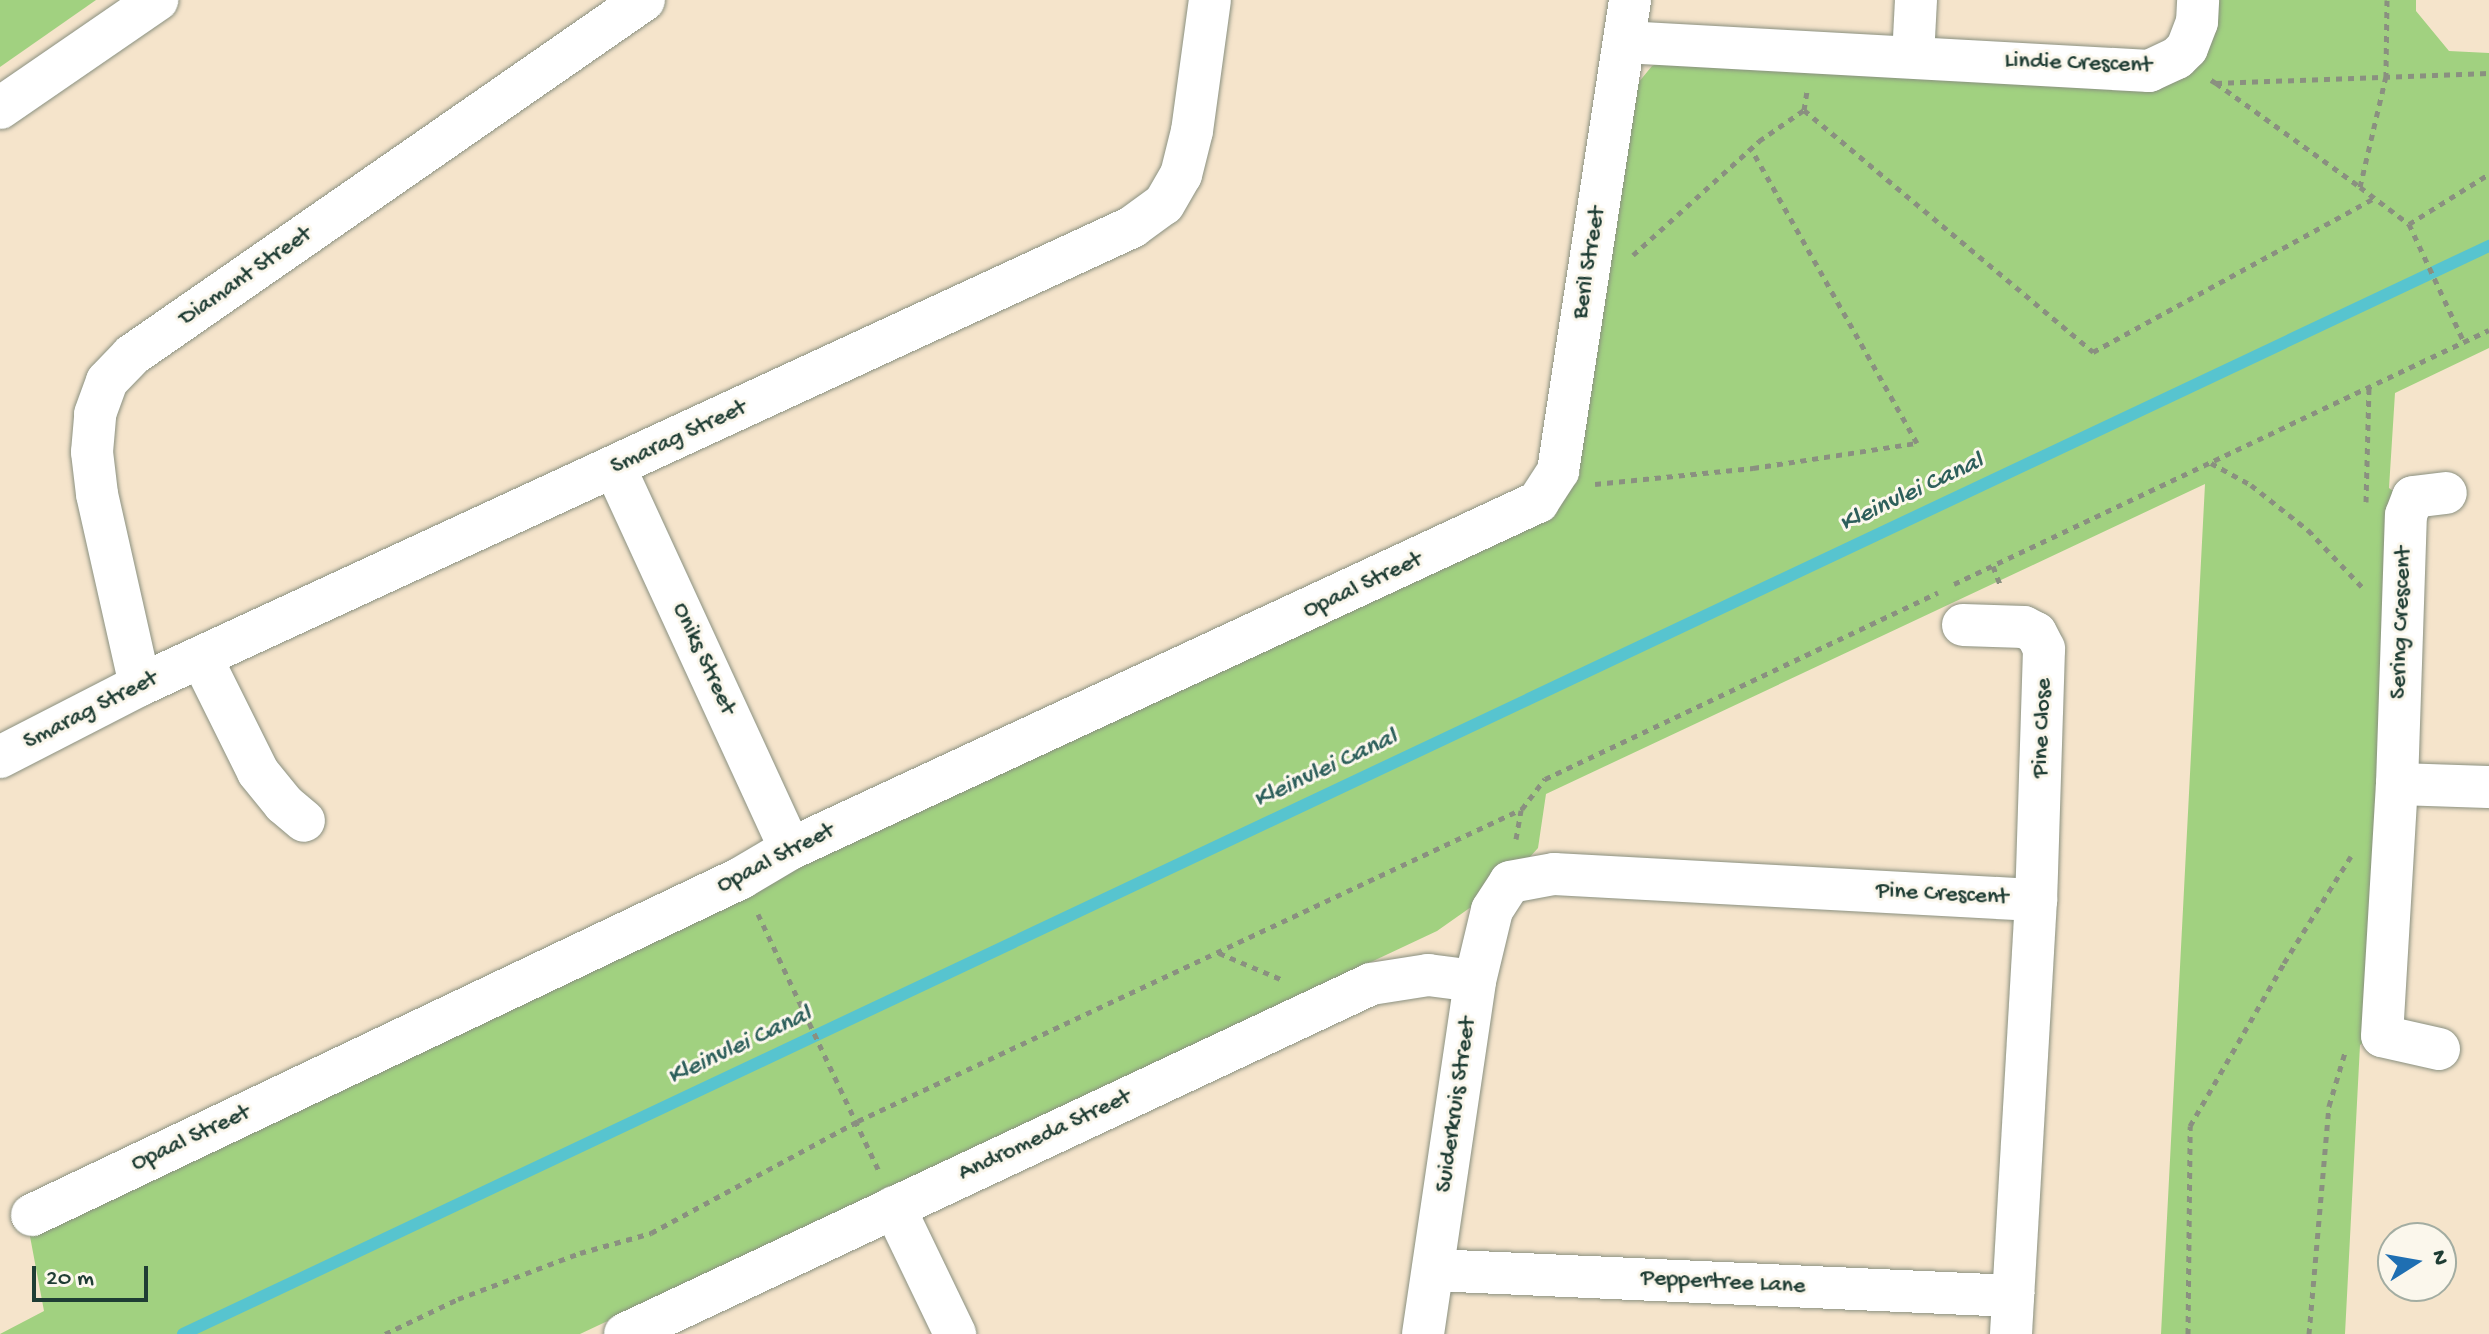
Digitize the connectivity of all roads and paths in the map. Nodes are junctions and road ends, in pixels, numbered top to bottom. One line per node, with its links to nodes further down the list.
1 (157, 0): 15 (street)
2 (644, 0): 32 (street, Diamant Street)
3 (1210, 0): 26 (street, Smarag Street)
4 (1630, 0): 8 (street, Beril Street)
5 (1916, 0): 10 (street)
6 (2198, 0): 11 (street, Lindie Crescent)
7 (2387, 0): 13 (path)
8 (1624, 42): 9 (street, Lindie Crescent); 22 (street, Beril Street)
9 (1813, 51): 10 (street, Lindie Crescent); 16 (path)
10 (1913, 57): 11 (street, Lindie Crescent)
11 (2177, 58): 14 (path)
12 (2489, 73): 13 (path)
13 (2386, 76): 14 (path); 19 (path)
14 (2216, 83): 19 (path)
15 (0, 108)
16 (1804, 110): 17 (path); 20 (path)
17 (1751, 148): 22 (path); 28 (path)
18 (2489, 174): 21 (path)
19 (2360, 187): 20 (path)
20 (2374, 198): 21 (path)
21 (2409, 224): 24 (path)
22 (1585, 293): 28 (street, Beril Street)
23 (2489, 330): 24 (path)
24 (2464, 342): 25 (path)
25 (2210, 462): 29 (path); 42 (path)
26 (615, 468): 31 (street, Smarag Street); 38 (street, Oniks Street)
27 (2446, 493): 29 (street, Sering Crescent)
28 (1536, 500): 38 (street, Opaal Street)
29 (2404, 599): 34 (street, Sering Crescent)
30 (1963, 625): 41 (street, Pine Close)
31 (201, 657): 32 (street, Smarag Street); 36 (street)
32 (140, 685): 33 (street, Smarag Street)
33 (0, 757)
34 (2397, 784): 35 (street); 45 (street, Sering Crescent)
35 (2489, 787)
36 (287, 823)
37 (2356, 848): 56 (path)
38 (790, 849): 39 (street, Opaal Street)
39 (741, 878): 47 (path); 49 (street, Opaal Street)
40 (1510, 882): 41 (street, Pine Crescent); 43 (street, Suiderkruis Street)
41 (2036, 900): 51 (street, Pine Crescent)
42 (1218, 952): 44 (path); 47 (path)
43 (1475, 981): 44 (street, Andromeda Street); 50 (street, Suiderkruis Street)
44 (1314, 1011): 48 (street, Andromeda Street)
45 (2382, 1036): 46 (street); 57 (path)
46 (2439, 1049)
47 (858, 1121): 48 (path); 52 (path)
48 (894, 1207): 53 (street, Andromeda Street); 54 (street)
49 (32, 1215)
50 (1433, 1270): 51 (street, Peppertree Lane); 55 (street, Suiderkruis Street)
51 (2012, 1315)
52 (385, 1334)
53 (625, 1334)
54 (955, 1334)
55 (1423, 1334)
56 (2188, 1334)
57 (2309, 1334)

